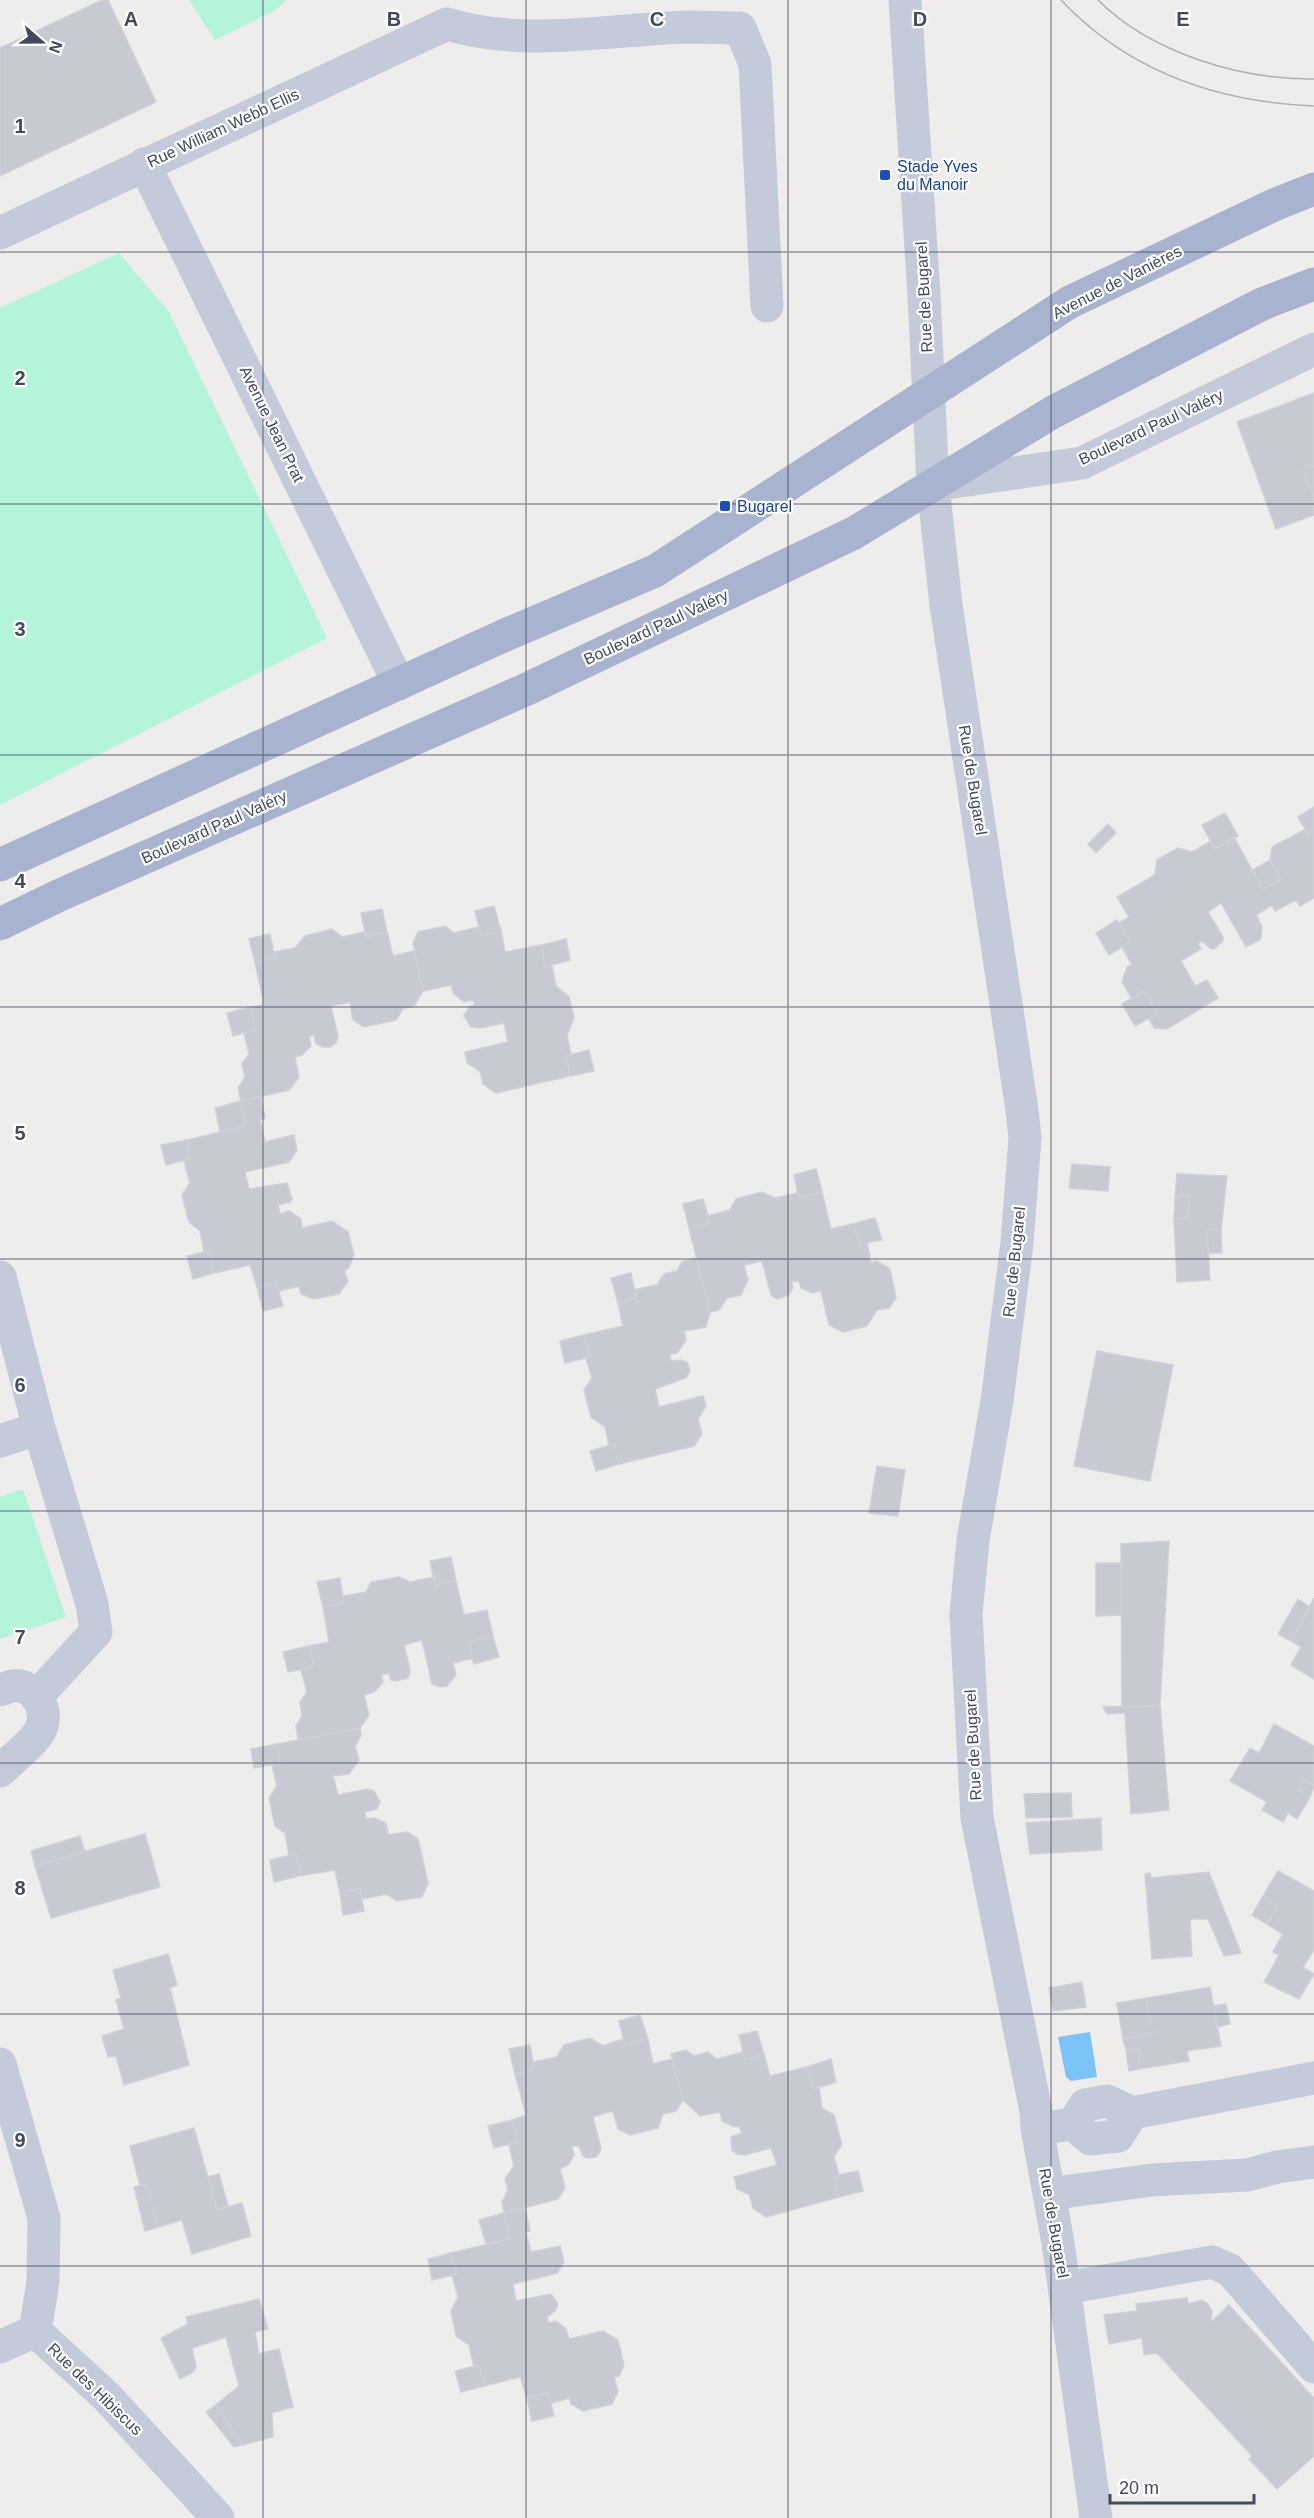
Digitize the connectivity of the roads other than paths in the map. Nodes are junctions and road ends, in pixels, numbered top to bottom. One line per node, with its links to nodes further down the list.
1 (905, 0): 9 (street, Rue de Bugarel)
2 (451, 12): 3 (street, Rue William Webb Ellis); 7 (street)
3 (144, 164): 5 (street, Rue William Webb Ellis); 11 (street, Avenue Jean Prat)
4 (1314, 189): 9 (main road, Avenue de Vanières)
5 (0, 233)
6 (1314, 284): 10 (main road)
7 (767, 306)
8 (1314, 348): 10 (street, Boulevard Paul Valéry)
9 (929, 392): 10 (street, Rue de Bugarel); 11 (main road)
10 (933, 485): 13 (main road, Boulevard Paul Valéry); 22 (street, Rue de Bugarel)
11 (399, 684): 12 (main road)
12 (0, 865)
13 (0, 924)
14 (0, 1277): 15 (street)
15 (39, 1428): 16 (street); 18 (street)
16 (0, 1440)
17 (0, 1690): 18 (street)
18 (36, 1696): 19 (street)
19 (0, 1771)
20 (0, 2064): 26 (street, Rue des Hibiscus)
21 (1314, 2078): 22 (street)
22 (1037, 2128): 24 (street, Rue de Bugarel)
23 (1314, 2162): 24 (street)
24 (1049, 2194): 25 (street, Rue de Bugarel)
25 (1065, 2288): 28 (street); 30 (street, Rue de Bugarel)
26 (35, 2331): 27 (street); 29 (street, Rue des Hibiscus)
27 (0, 2347)
28 (1314, 2367)
29 (218, 2518)
30 (1096, 2518)

